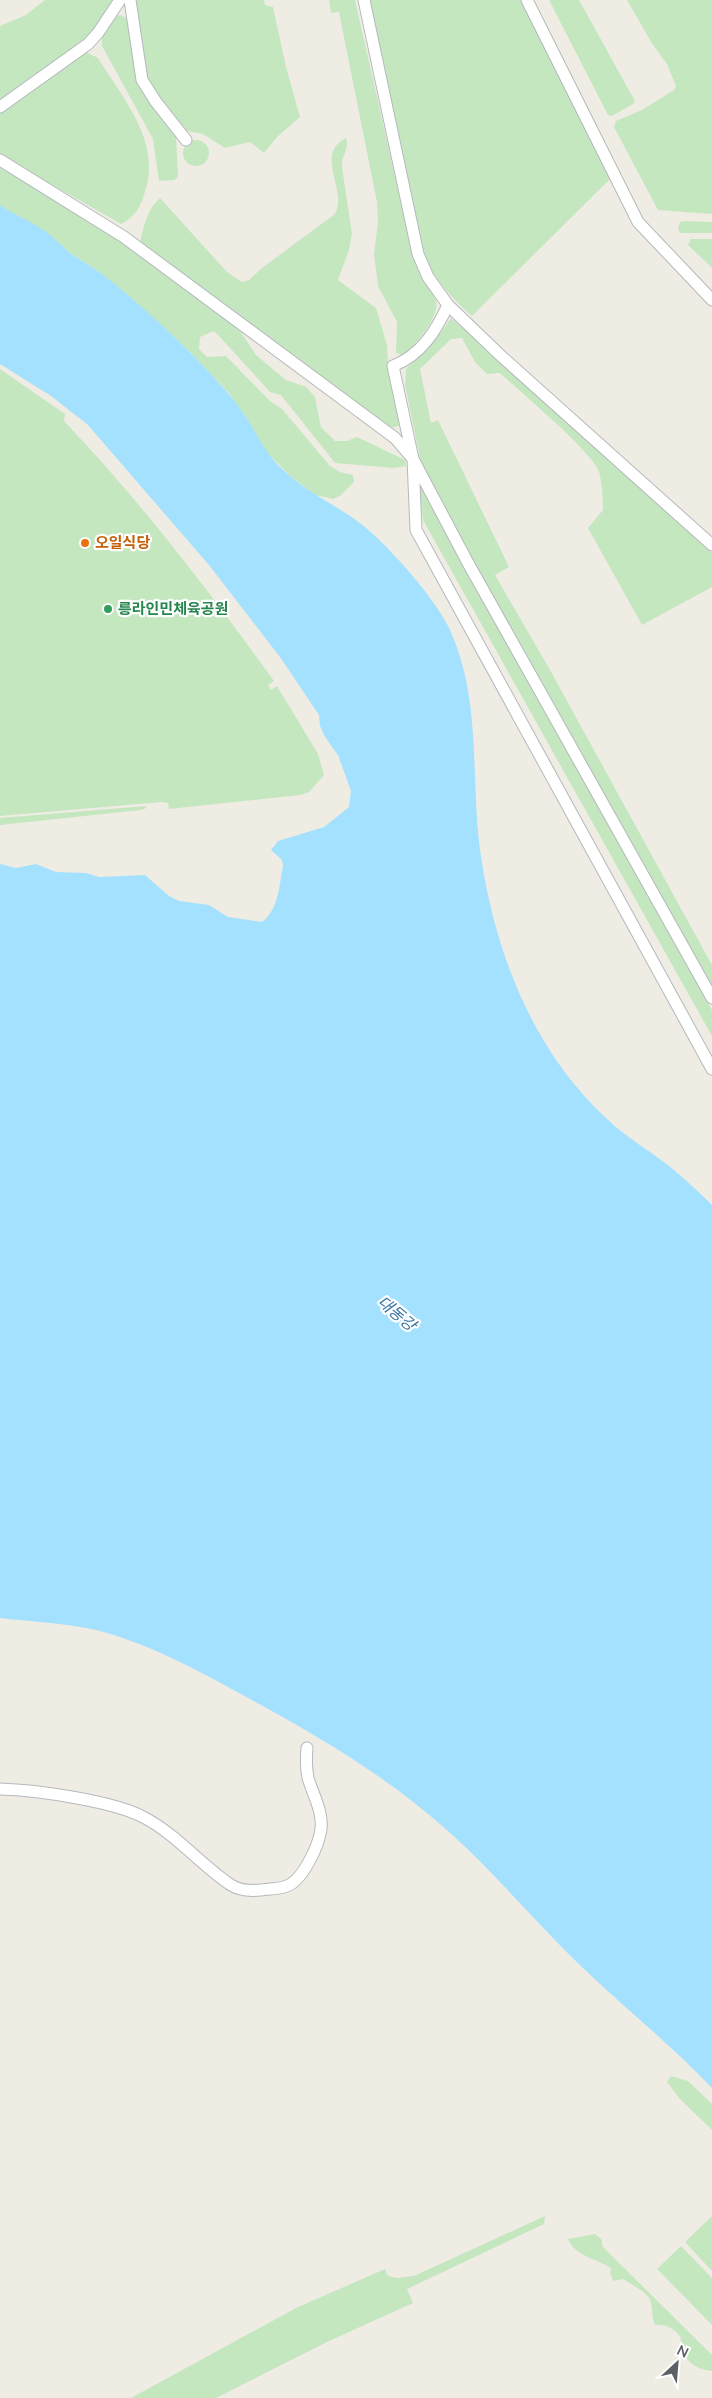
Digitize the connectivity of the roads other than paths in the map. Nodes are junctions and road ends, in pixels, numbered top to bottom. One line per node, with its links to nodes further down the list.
1 (120, 0): 5 (street)
2 (130, 0): 6 (street)
3 (364, 0): 9 (street)
4 (527, 0): 8 (street)
5 (0, 107)
6 (186, 140)
7 (0, 160): 10 (street)
8 (712, 300)
9 (448, 305): 10 (street); 11 (street)
10 (413, 459): 12 (street); 13 (street)
11 (712, 545)
12 (712, 998)
13 (712, 1068)
14 (307, 1748): 15 (street)
15 (0, 1789)

